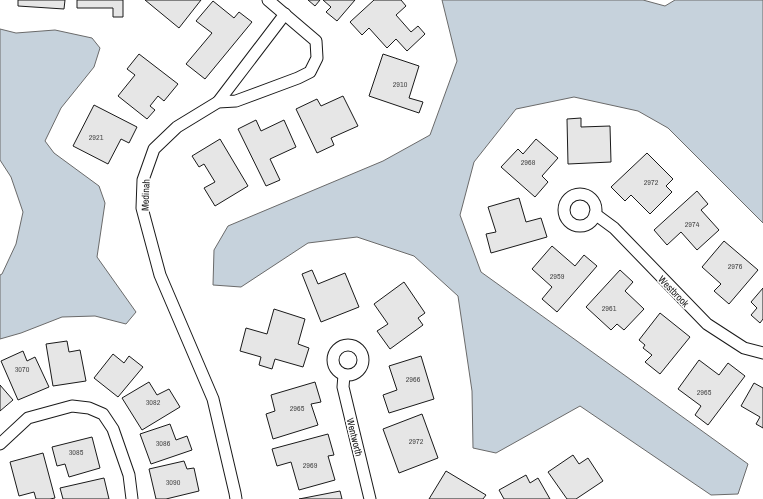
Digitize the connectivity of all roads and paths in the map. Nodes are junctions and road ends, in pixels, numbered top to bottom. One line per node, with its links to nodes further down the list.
1 (268, 0): 2 (street, Medinah)
2 (285, 14): 3 (street); 3 (street, Medinah)
3 (218, 102): 9 (street, Medinah)
4 (595, 214): 5 (street, Westbrook)
5 (763, 353)
6 (344, 375): 10 (street, Wentworth)
7 (0, 444): 8 (street)
8 (132, 499)
9 (236, 499)
10 (370, 499)

